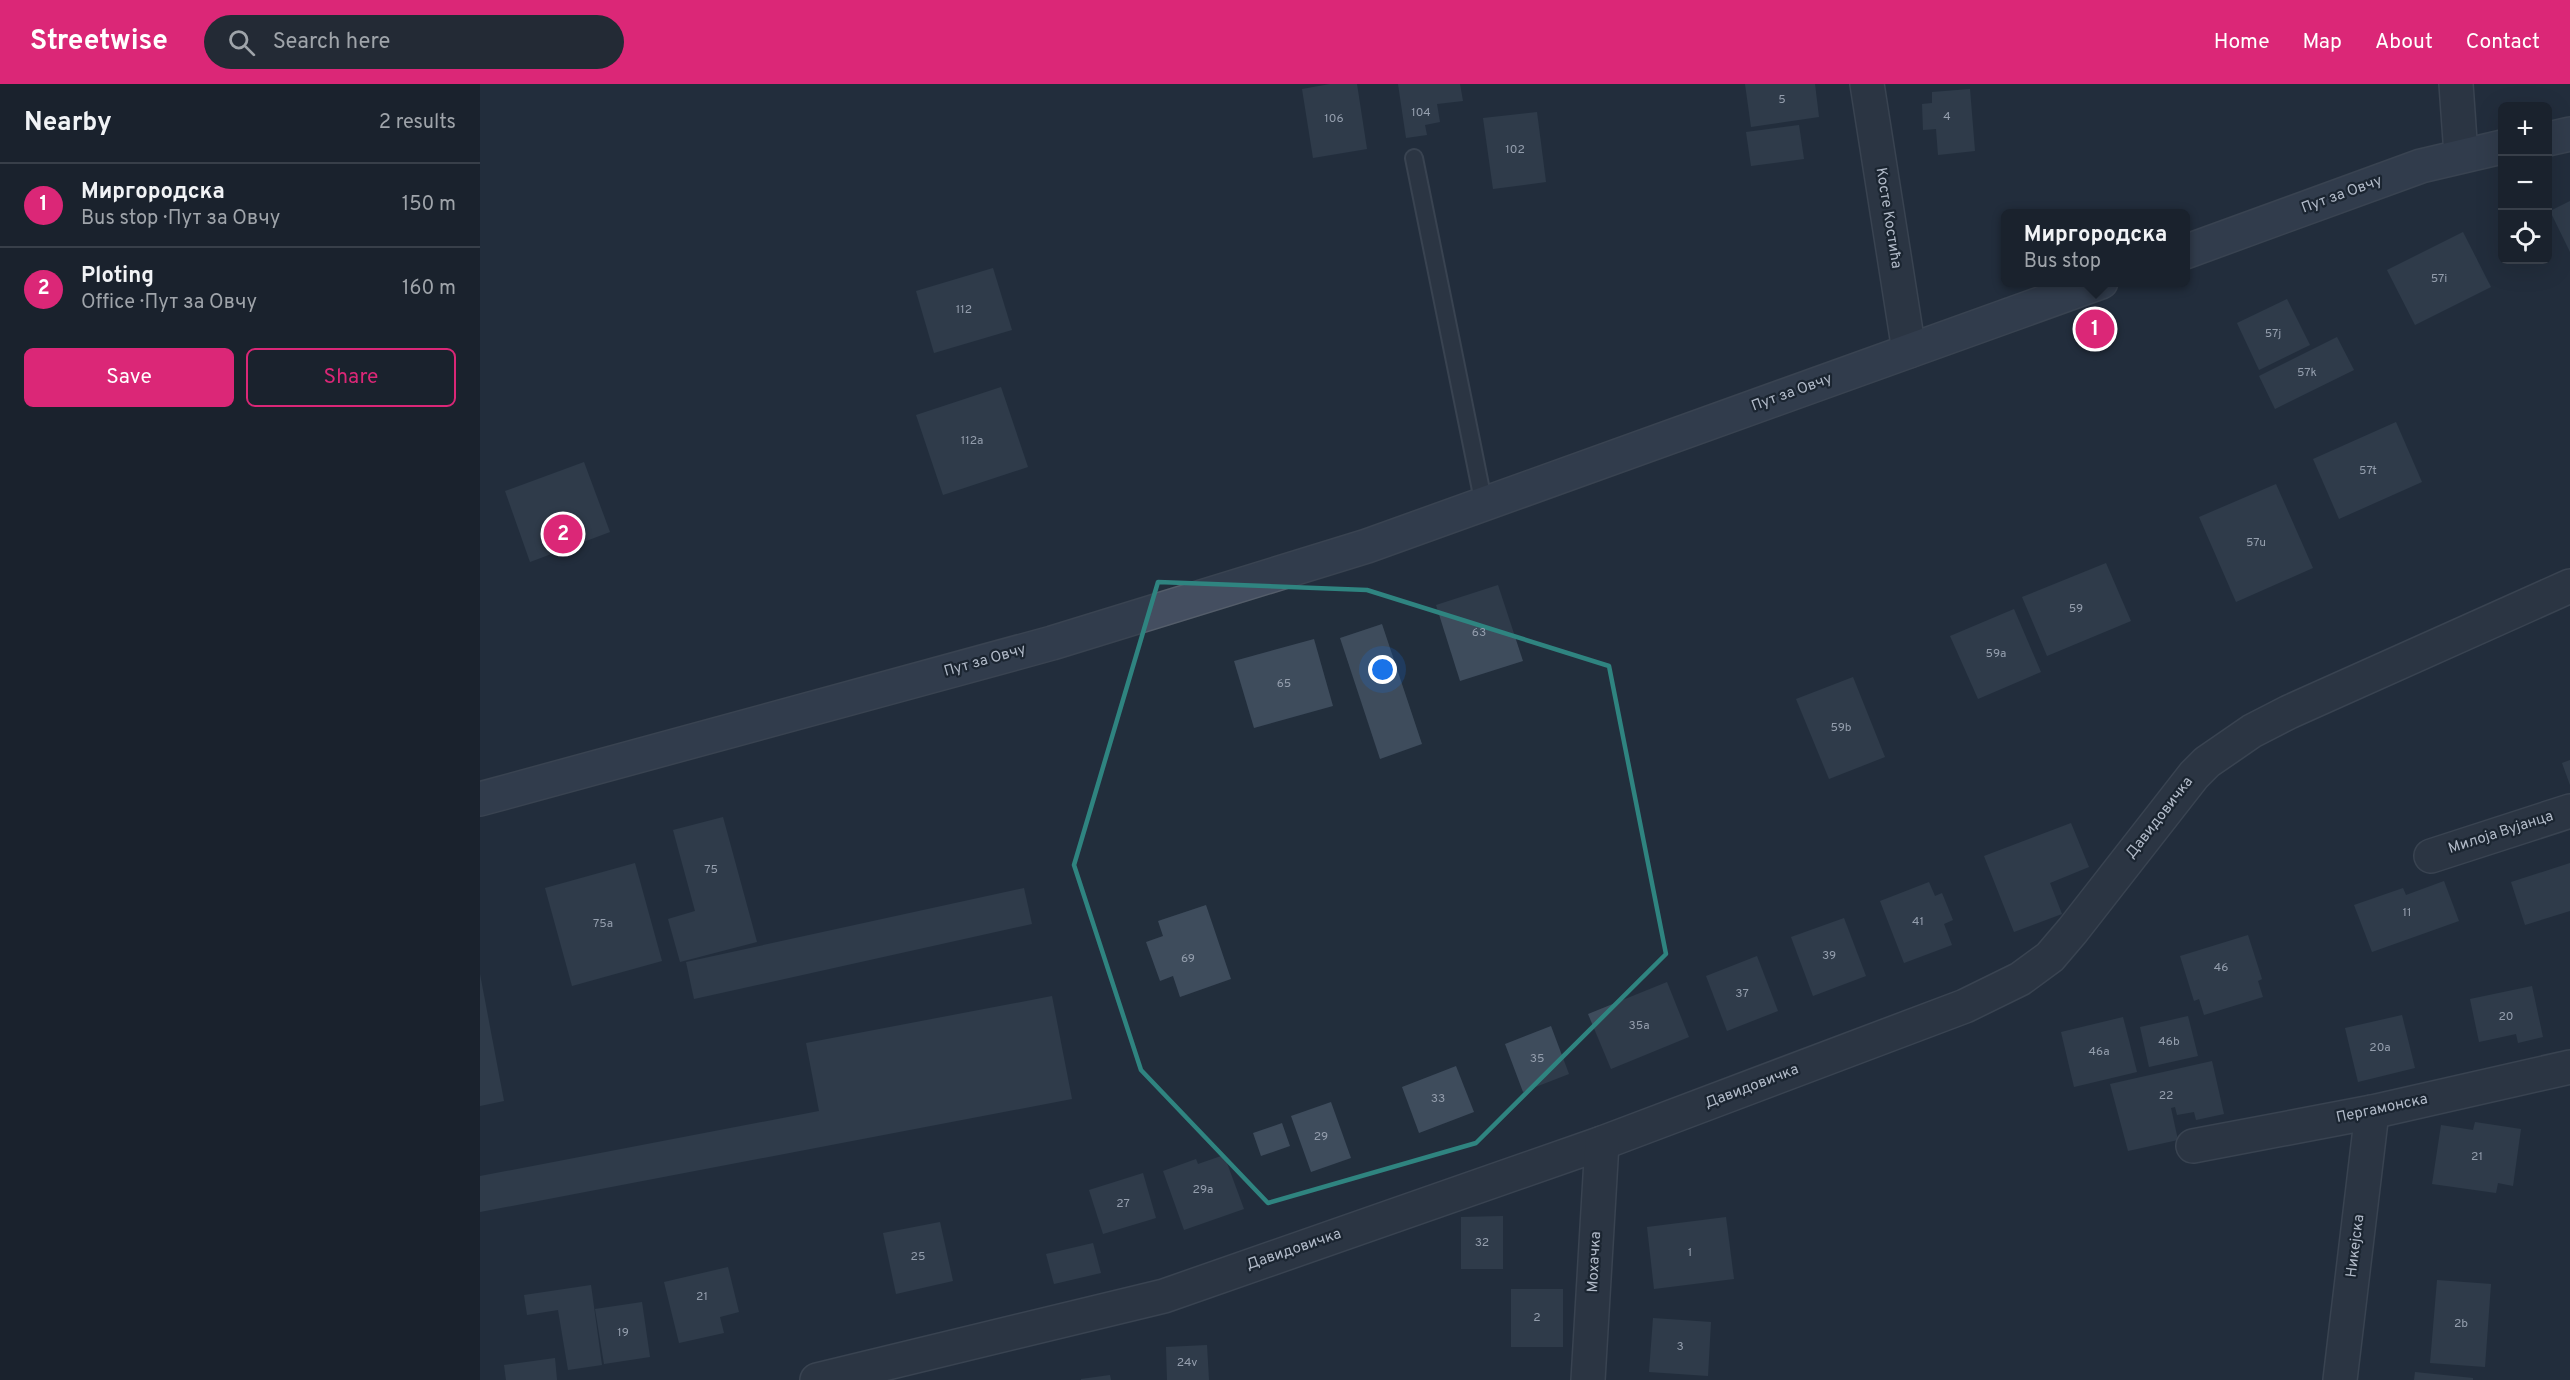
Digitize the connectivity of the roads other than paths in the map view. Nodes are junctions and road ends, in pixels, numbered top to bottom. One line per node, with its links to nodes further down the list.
1 (1867, 84): 10 (street, Косте Костића)
2 (2457, 84): 6 (street)
3 (2570, 134): 4 (street)
4 (2552, 138)
5 (2498, 148): 6 (street, Пут за Овчу)
6 (2461, 155): 8 (street, Пут за Овчу)
7 (1414, 158): 11 (lane)
8 (2190, 250)
9 (2087, 287): 10 (street, Пут за Овчу)
10 (1909, 351): 11 (street, Пут за Овчу)
11 (1484, 505): 13 (street, Пут за Овчу)
12 (2570, 586): 18 (street, Давидовичка)
13 (480, 799)
14 (2570, 811): 15 (street, Милоја Вујанца)
15 (2431, 856)
16 (2570, 1067): 17 (street, Пергамонска)
17 (2372, 1112): 19 (street, Пергамонска); 22 (street, Никејска)
18 (1602, 1143): 20 (street, Давидовичка); 21 (street, Мохачка)
19 (2193, 1146)
20 (817, 1380)
21 (1588, 1380)
22 (2340, 1380)

